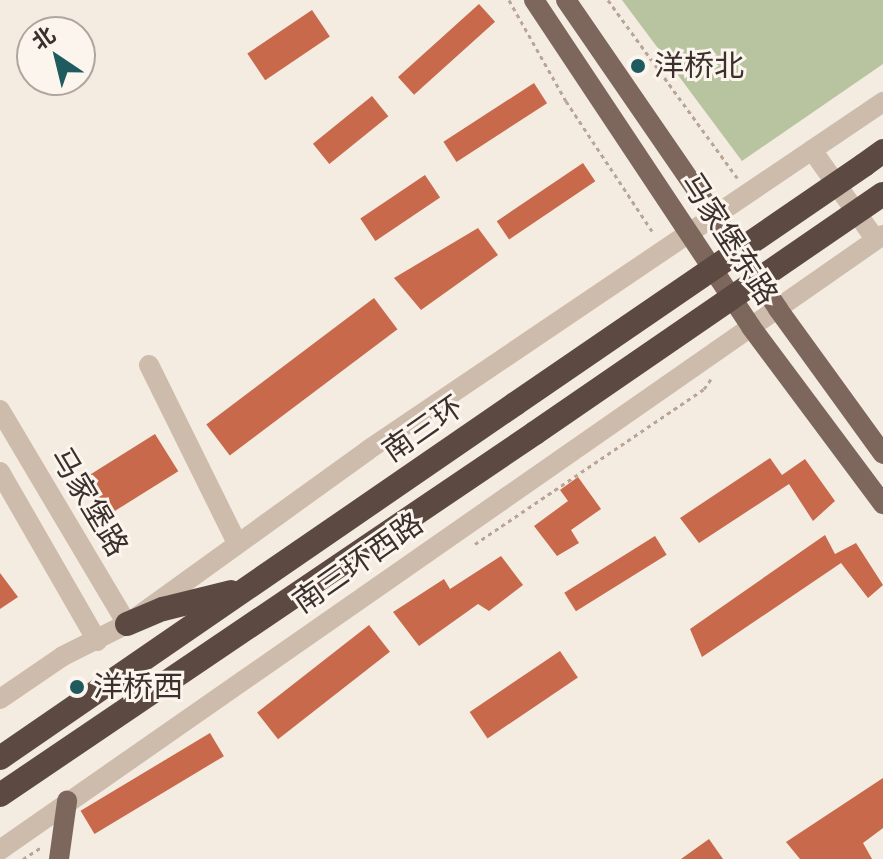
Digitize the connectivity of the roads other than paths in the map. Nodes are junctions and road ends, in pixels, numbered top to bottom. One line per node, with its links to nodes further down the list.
1 (534, 0): 8 (main road, 马家堡东路)
2 (566, 0): 7 (main road, 马家堡东路)
3 (883, 102): 4 (street)
4 (812, 150): 7 (street); 9 (street)
5 (873, 158): 18 (highway, 南三环, bridge)
6 (883, 194): 23 (highway, bridge)
7 (716, 215): 8 (street); 10 (main road, 马家堡东路)
8 (690, 233): 11 (main road, 马家堡东路); 17 (street)
9 (880, 237): 10 (street, 南三环西路)
10 (778, 309): 11 (street, 南三环西路); 14 (main road, 马家堡东路)
11 (751, 327): 16 (main road, 马家堡东路); 24 (street, 南三环西路)
12 (149, 365): 17 (street)
13 (0, 410): 19 (street, 马家堡路)
14 (883, 454)
15 (0, 472): 20 (street, 马家堡路)
16 (883, 504)
17 (237, 543): 19 (street)
18 (249, 588): 19 (highway); 22 (highway, 南三环)
19 (127, 624): 20 (street)
20 (97, 641): 21 (street)
21 (0, 699)
22 (0, 758)
23 (0, 795)
24 (67, 801): 25 (street, 南三环西路); 26 (main road)
25 (0, 850)
26 (51, 852)

